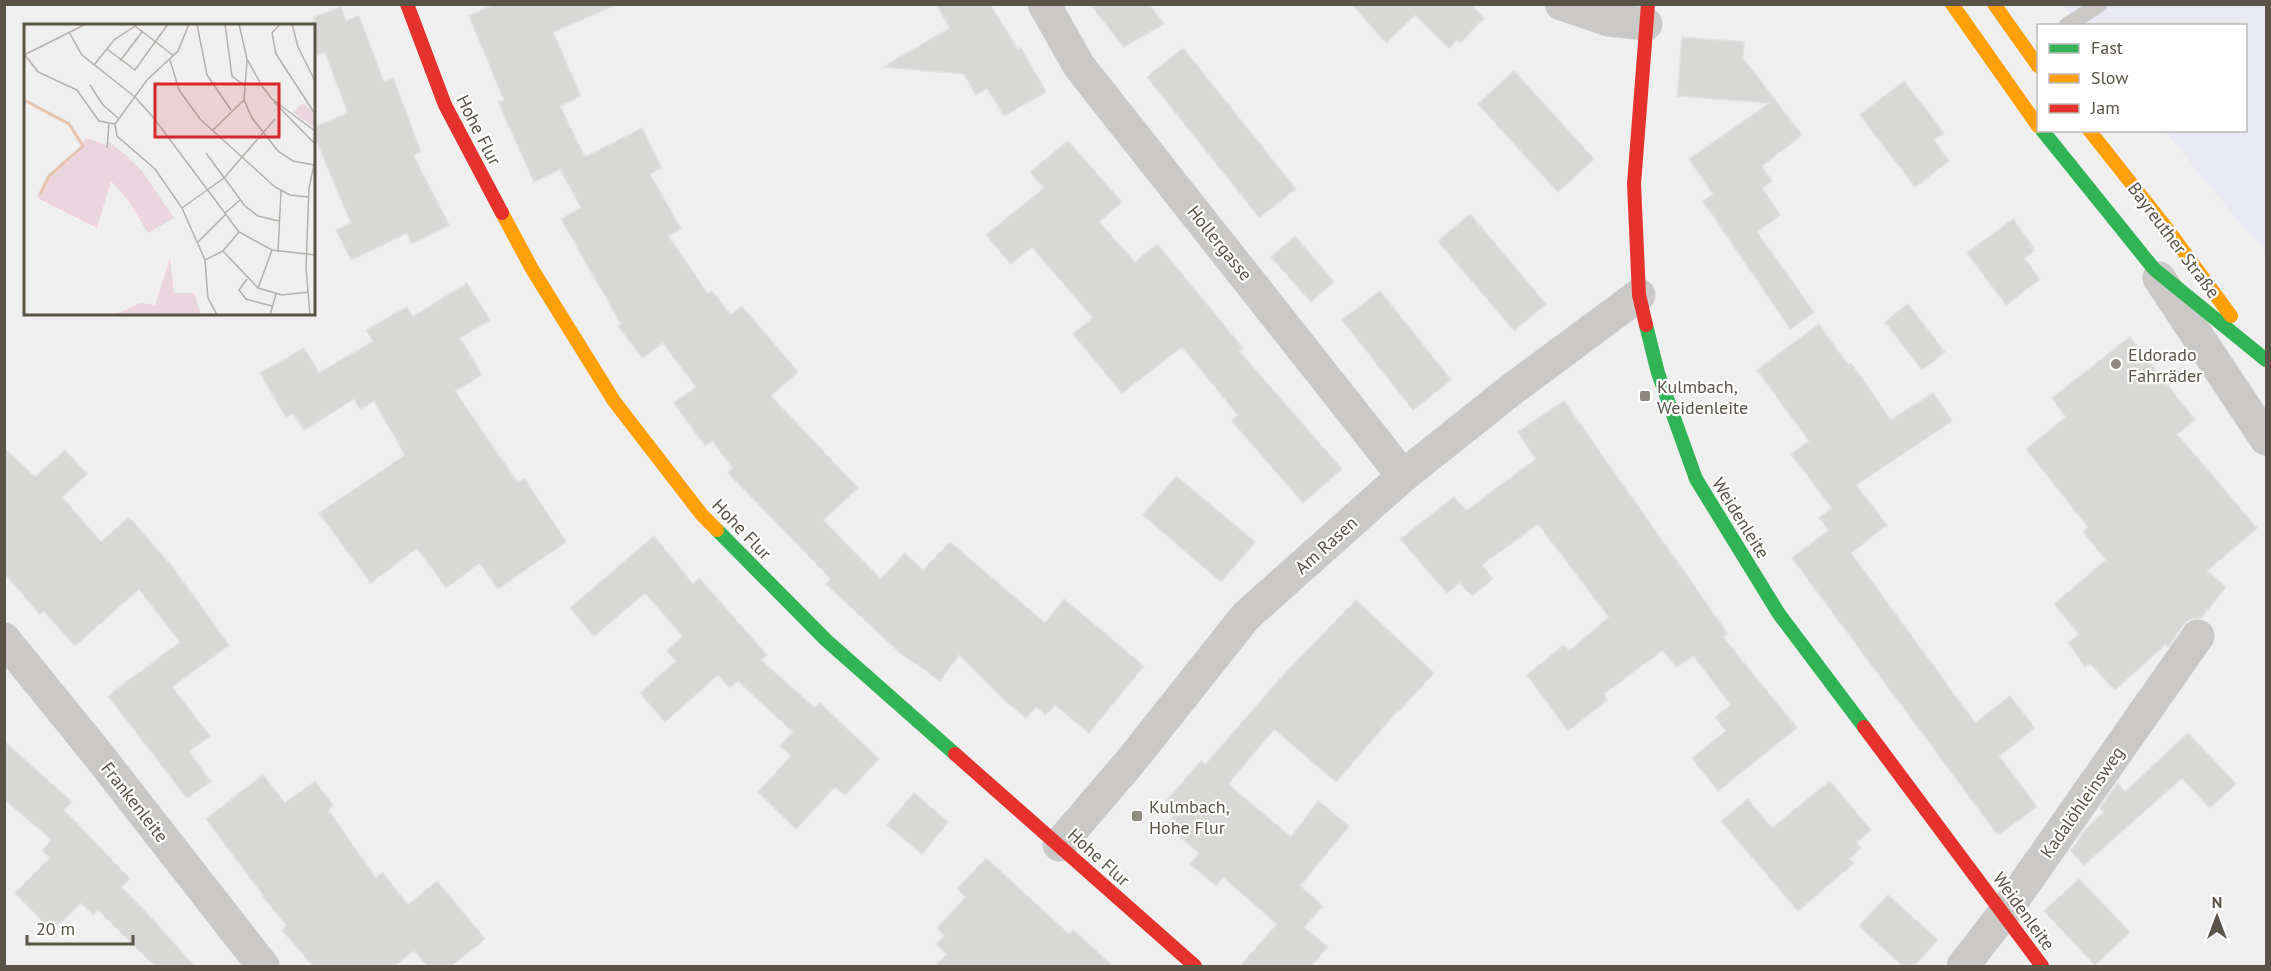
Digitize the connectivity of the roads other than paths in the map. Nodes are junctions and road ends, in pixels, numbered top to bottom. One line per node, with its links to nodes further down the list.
1 (407, 4): 21 (street, Hohe Flur)
2 (1044, 4): 18 (street, Hollergasse)
3 (1561, 4): 7 (street)
4 (1952, 4): 11 (street)
5 (1994, 4): 9 (street)
6 (2100, 4): 8 (lane)
7 (1647, 14): 15 (street, Weidenleite)
8 (2069, 24)
9 (2032, 46): 10 (street)
10 (2037, 63)
11 (2037, 125)
12 (2044, 132): 14 (street, Bayreuther Straße)
13 (2091, 132): 16 (street, Bayreuther Straße)
14 (2154, 269): 16 (street, Bayreuther Straße); 17 (street, Bayreuther Straße)
15 (1639, 295): 18 (street, Am Rasen); 22 (street, Weidenleite)
16 (2262, 356)
17 (2266, 439)
18 (1404, 476): 21 (street, Am Rasen)
19 (2198, 636): 22 (street, Kadalöhleinsweg)
20 (4, 639): 23 (street, Frankenleite)
21 (1059, 845): 24 (street, Hohe Flur)
22 (2004, 913): 25 (street, Kadalöhleinsweg); 26 (street, Weidenleite)
23 (263, 966)
24 (1196, 966)
25 (1963, 966)
26 (2042, 966)

